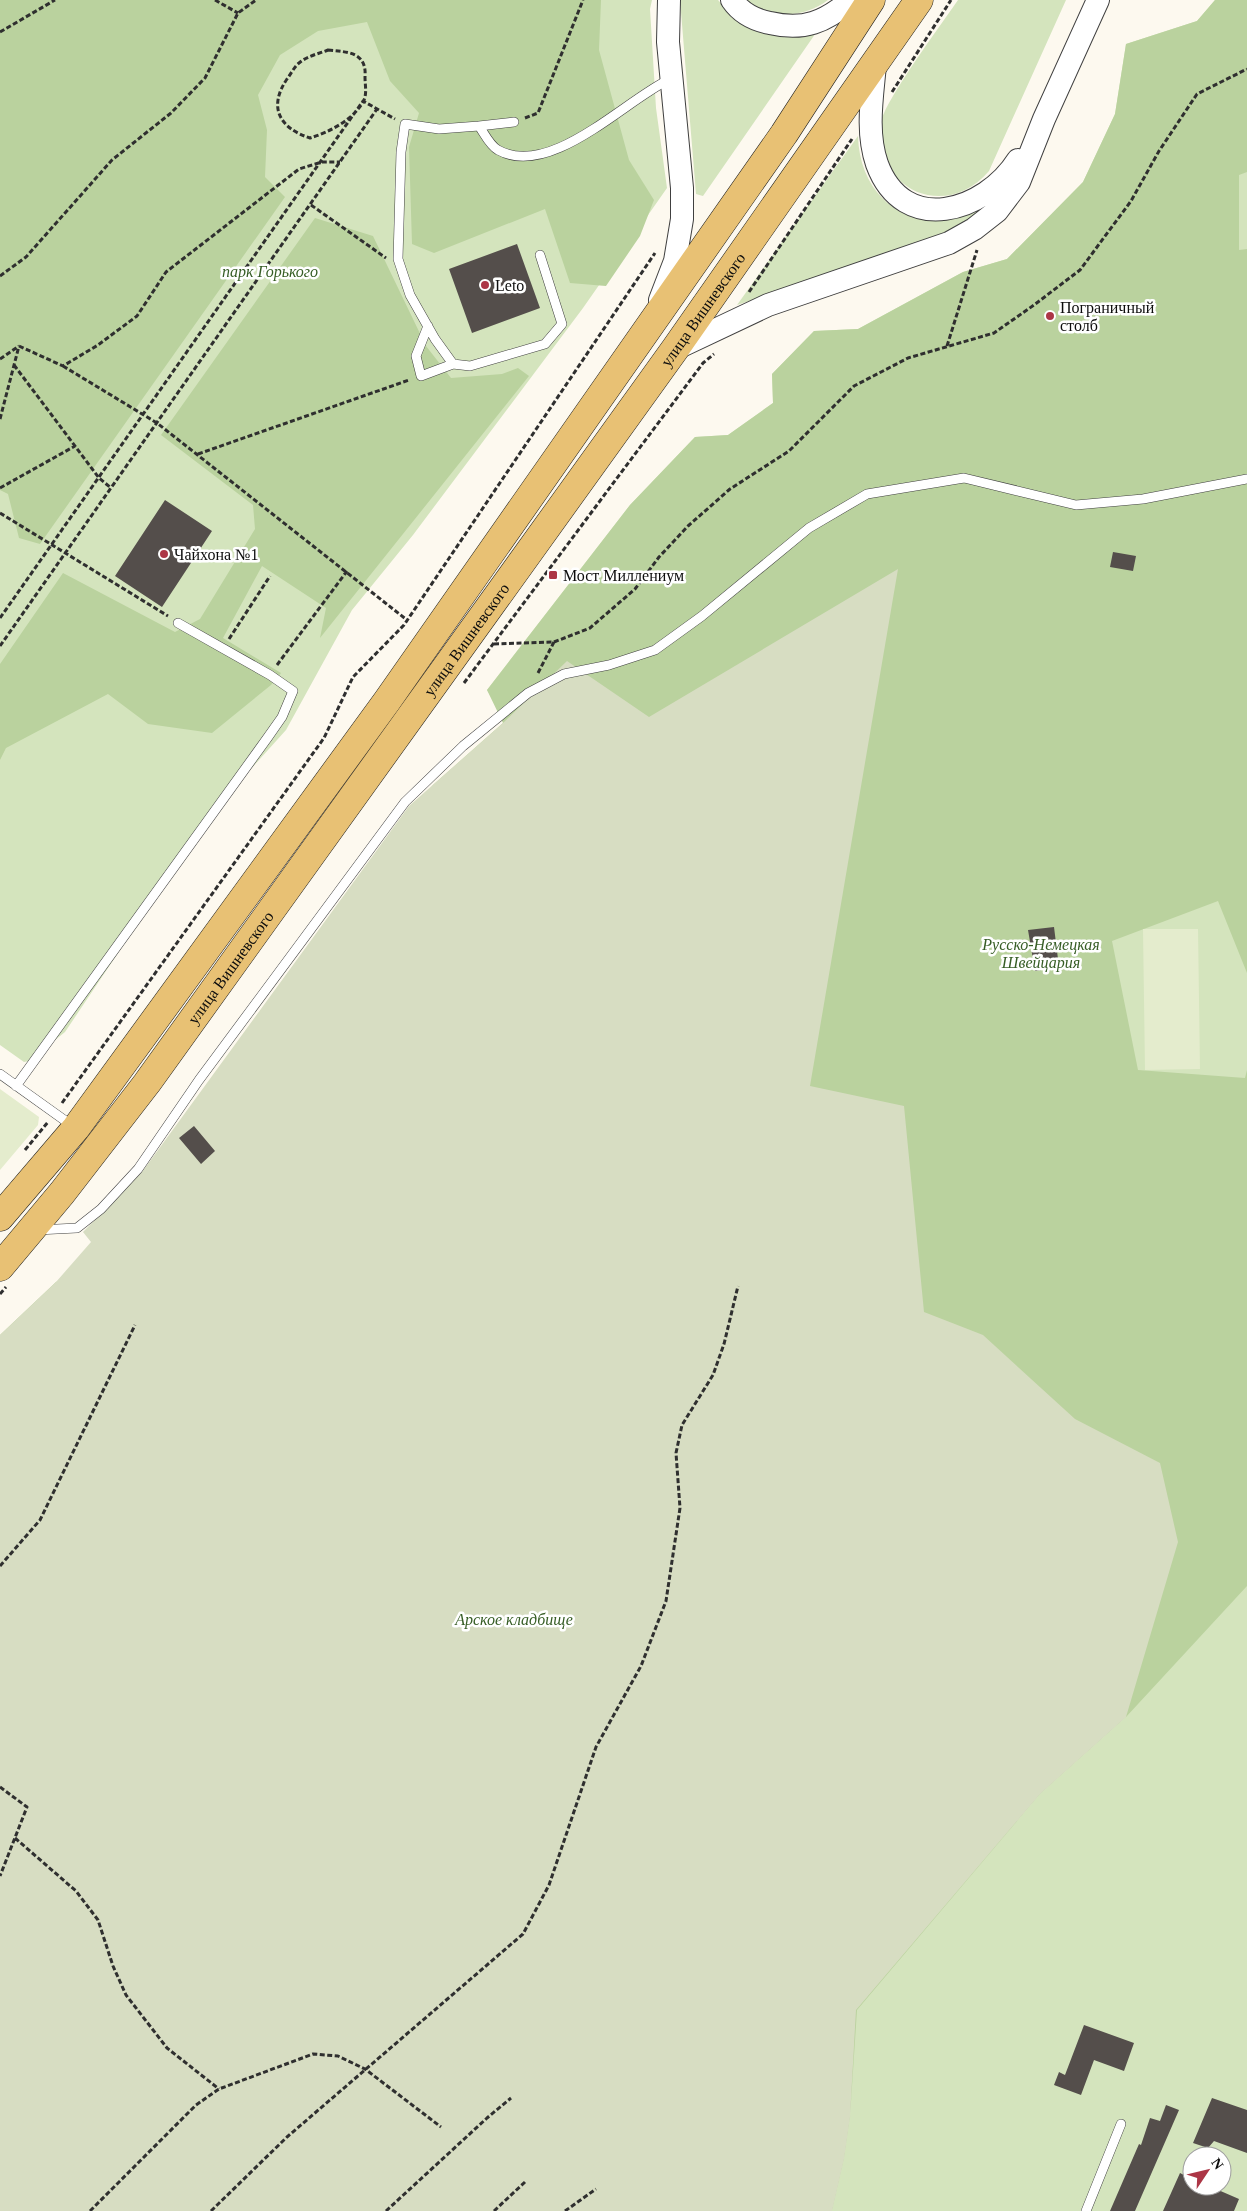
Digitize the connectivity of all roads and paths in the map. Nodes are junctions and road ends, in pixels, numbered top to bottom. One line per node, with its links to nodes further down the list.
1 (55, 0): 13 (path)
2 (215, 0): 12 (path)
3 (256, 0): 12 (path)
4 (582, 0): 21 (path)
5 (669, 0): 16 (street)
6 (732, 0): 7 (street)
7 (851, 0)
8 (871, 0): 35 (main road, улица Вишневского)
9 (919, 0): 14 (main road, улица Вишневского)
10 (951, 0): 17 (path)
11 (1098, 0): 20 (street)
12 (238, 13): 32 (path)
13 (0, 32)
14 (875, 66): 20 (street); 38 (main road, улица Вишневского)
15 (1247, 69): 37 (path)
16 (670, 79): 23 (lane); 35 (street)
17 (889, 98)
18 (363, 101): 18 (path); 19 (path); 25 (path)
19 (377, 109): 22 (path); 26 (path)
20 (1044, 119): 38 (street)
21 (514, 122): 23 (lane)
22 (405, 124): 23 (lane); 31 (lane)
23 (479, 126)
24 (854, 136): 33 (path)
25 (322, 162): 26 (path); 42 (path); 44 (path)
26 (340, 162): 27 (path)
27 (310, 205): 31 (path); 46 (path)
28 (657, 246): 59 (path)
29 (977, 250): 37 (path)
30 (540, 255): 40 (lane)
31 (401, 269): 34 (lane)
32 (0, 276)
33 (746, 298)
34 (428, 326): 40 (lane); 43 (lane)
35 (650, 326): 69 (main road, улица Вишневского)
36 (19, 346): 39 (path); 41 (path); 42 (path)
37 (947, 347): 61 (path)
38 (675, 349): 72 (main road, улица Вишневского)
39 (0, 359)
40 (453, 364): 43 (lane)
41 (14, 365): 45 (path); 47 (path)
42 (63, 366): 44 (path)
43 (422, 376): 48 (path)
44 (144, 413): 46 (path); 49 (path)
45 (0, 419)
46 (157, 423): 48 (path); 52 (path)
47 (75, 446): 49 (path); 51 (path)
48 (198, 454): 56 (path)
49 (99, 478): 52 (path); 54 (path)
50 (1247, 479): 66 (lane)
51 (0, 488)
52 (111, 488): 55 (path)
53 (0, 513): 54 (path)
54 (52, 544): 55 (path); 58 (path)
55 (65, 553): 60 (path); 63 (path)
56 (347, 571): 59 (path); 65 (path)
57 (270, 576): 64 (path)
58 (0, 618)
59 (407, 620): 69 (path)
60 (178, 623): 64 (lane)
61 (554, 642): 62 (path); 66 (path)
62 (493, 644)
63 (0, 646)
64 (223, 648): 65 (lane)
65 (270, 675): 68 (lane)
66 (528, 693): 72 (lane)
67 (0, 1074): 68 (lane)
68 (16, 1086): 69 (lane)
69 (65, 1121): 70 (path); 71 (main road, улица Вишневского)
70 (24, 1152)
71 (0, 1217)
72 (31, 1230): 73 (main road, улица Вишневского)
73 (0, 1267)
74 (738, 1286): 80 (path)
75 (135, 1325): 76 (path)
76 (0, 1566)
77 (0, 1787): 78 (path)
78 (15, 1838): 79 (path); 81 (path)
79 (0, 1876)
80 (365, 2069): 81 (path); 84 (path); 88 (path)
81 (220, 2090): 87 (path)
82 (511, 2098): 89 (path)
83 (1121, 2124): 92 (lane)
84 (441, 2127)
85 (525, 2182): 90 (path)
86 (596, 2189): 91 (path)
87 (90, 2211)
88 (211, 2211)
89 (386, 2211)
90 (494, 2211)
91 (566, 2211)
92 (1086, 2211)

